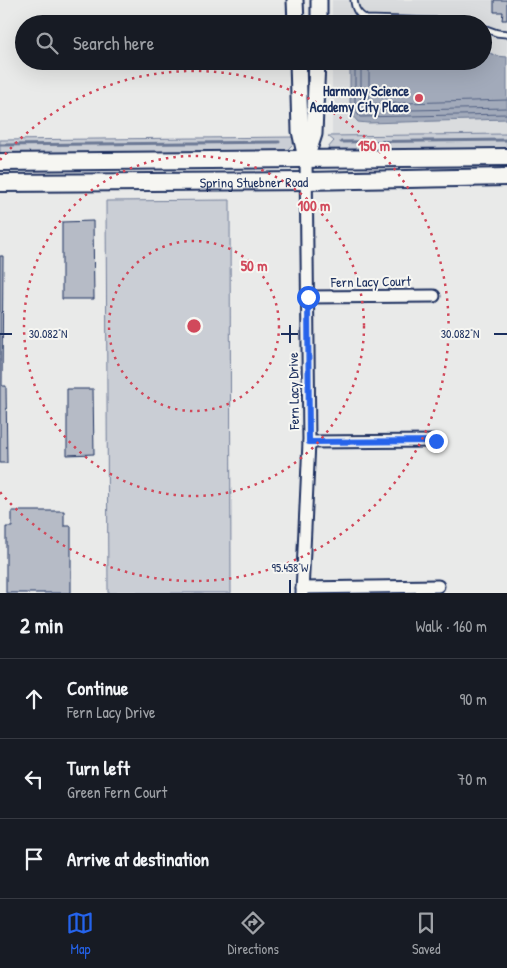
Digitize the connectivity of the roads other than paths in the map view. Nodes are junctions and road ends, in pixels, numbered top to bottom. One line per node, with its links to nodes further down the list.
1 (294, 0): 4 (street)
2 (319, 0): 5 (street)
3 (354, 0): 6 (lane)
4 (295, 15)
5 (318, 15)
6 (360, 15)
7 (492, 31): 8 (lane)
8 (507, 34)
9 (298, 70): 12 (street)
10 (317, 70): 12 (street)
11 (502, 157): 12 (main road, Spring Stuebner Road); 15 (main road)
12 (306, 159): 14 (main road, Spring Stuebner Road); 16 (street, Fern Lacy Drive)
13 (0, 162): 14 (main road, Spring Stuebner Road)
14 (34, 162): 17 (main road)
15 (502, 177): 16 (main road, Spring Stuebner Road)
16 (306, 181): 17 (main road, Spring Stuebner Road); 20 (street, Fern Lacy Drive)
17 (34, 182): 18 (main road, Spring Stuebner Road)
18 (0, 183)
19 (434, 296): 20 (street, Fern Lacy Court)
20 (308, 297): 22 (street, Fern Lacy Drive)
21 (436, 441): 22 (street)
22 (309, 442): 24 (street, Fern Lacy Drive)
23 (438, 586): 24 (street)
24 (302, 590)

